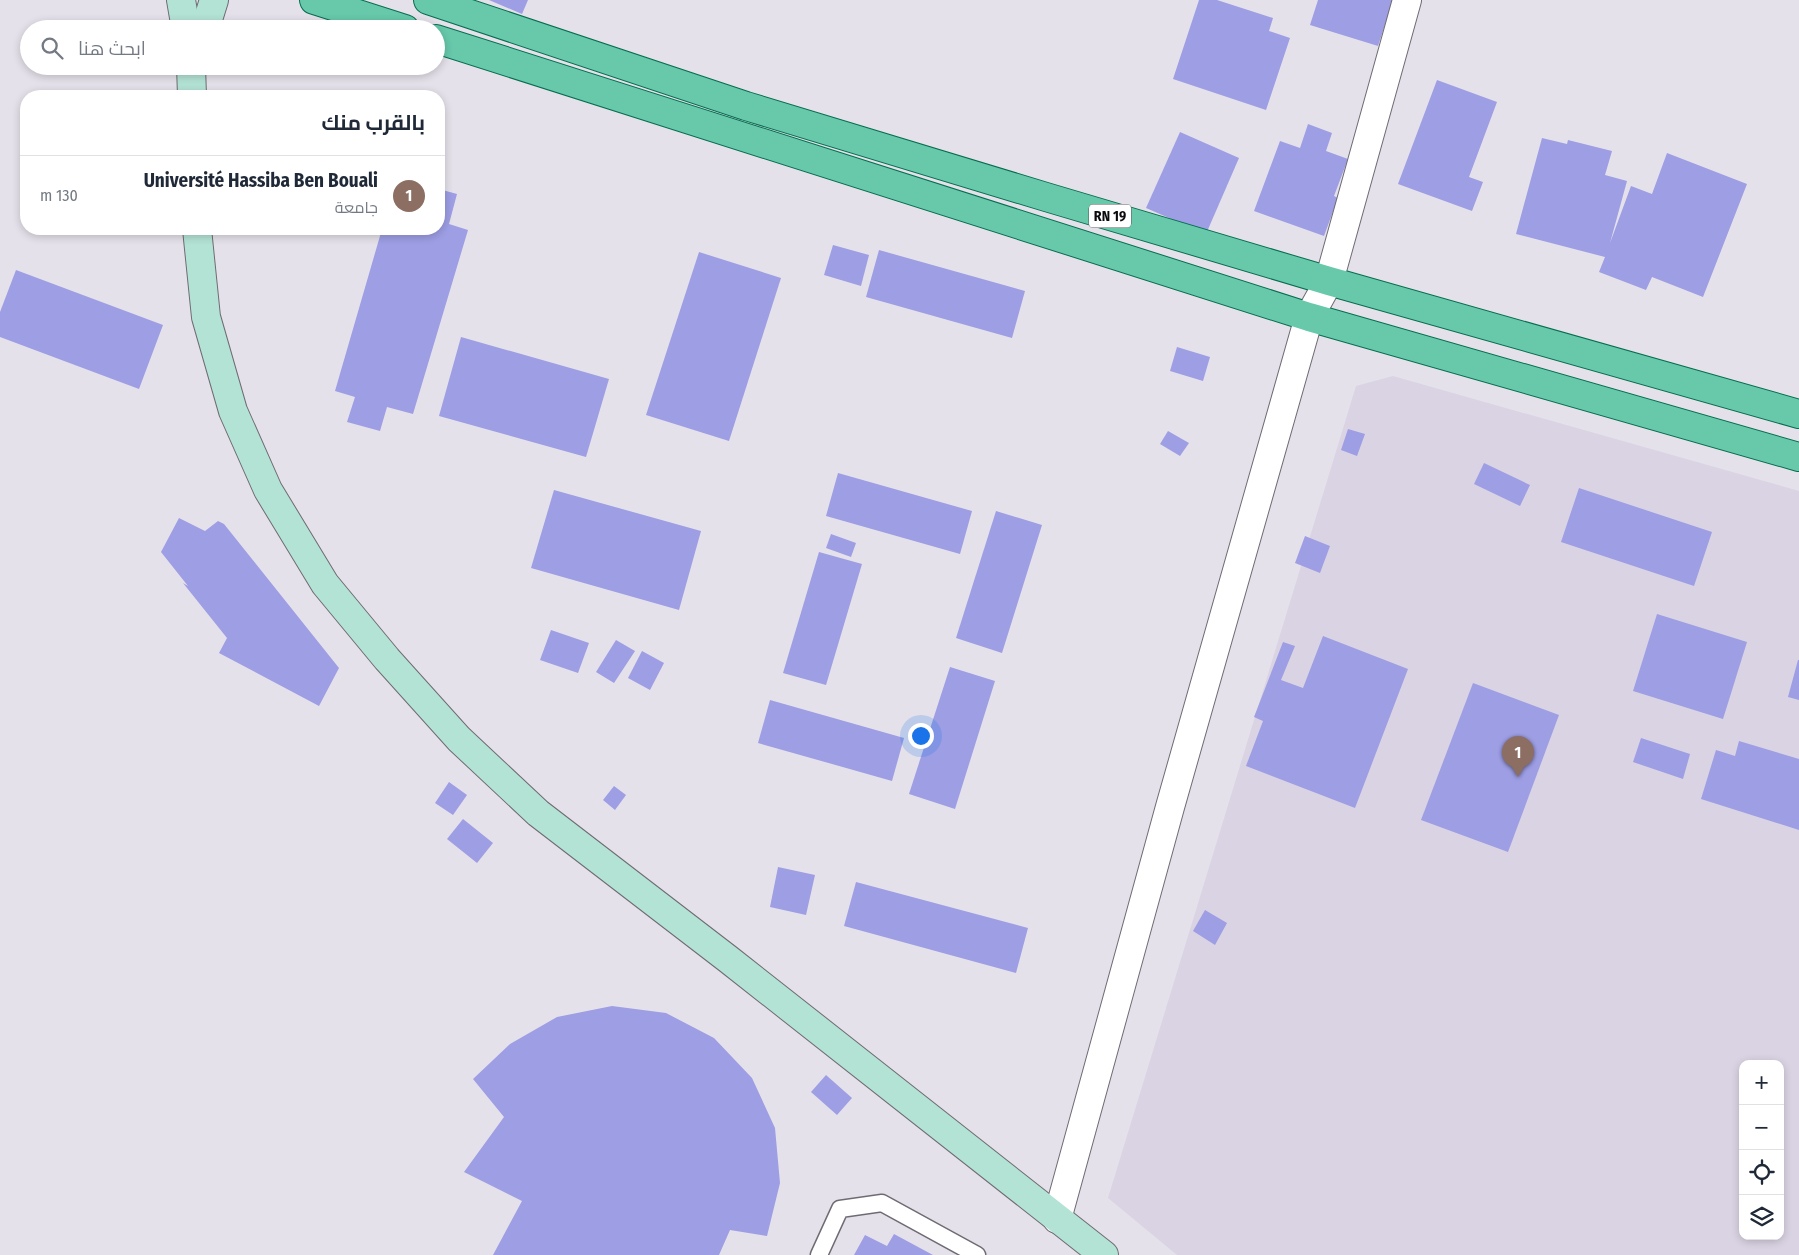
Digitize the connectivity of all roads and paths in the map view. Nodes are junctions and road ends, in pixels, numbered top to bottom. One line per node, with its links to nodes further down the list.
1 (182, 0): 6 (main road)
2 (214, 0): 7 (main road)
3 (314, 0): 8 (main road)
4 (428, 0): 11 (main road, RN 19)
5 (1407, 0): 11 (street)
6 (185, 20)
7 (208, 20)
8 (377, 20)
9 (445, 42): 12 (main road, RN 19)
10 (197, 235): 15 (main road)
11 (1328, 280): 12 (street); 13 (main road, RN 19)
12 (1309, 316): 14 (main road, RN 19); 15 (street)
13 (1799, 414)
14 (1799, 456)
15 (1057, 1219): 18 (main road)
16 (819, 1255): 17 (lane)
17 (977, 1255)
18 (1104, 1255)

